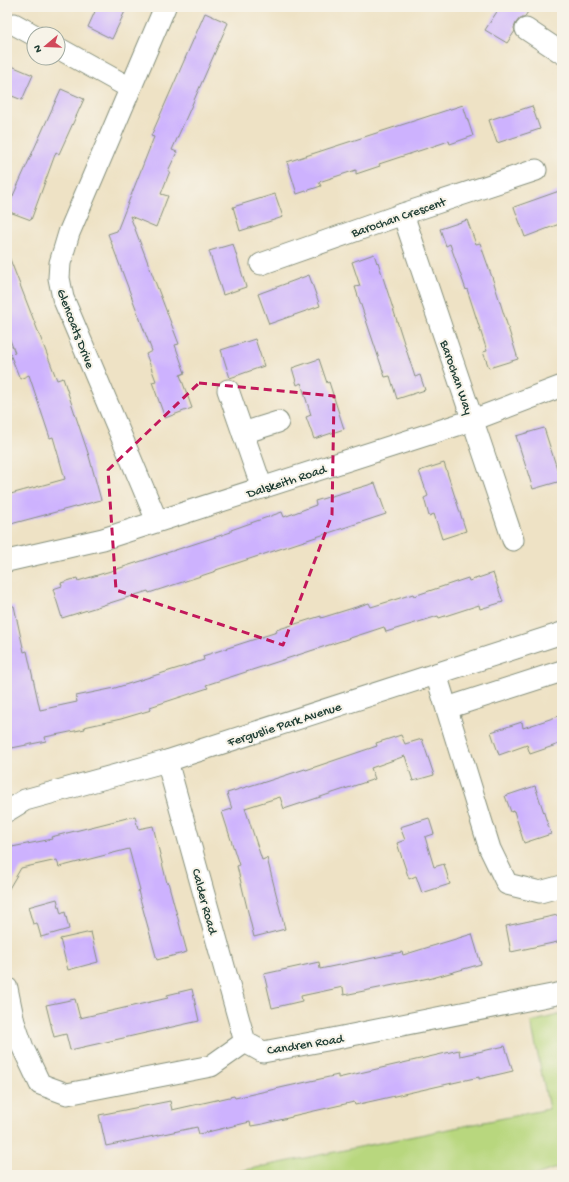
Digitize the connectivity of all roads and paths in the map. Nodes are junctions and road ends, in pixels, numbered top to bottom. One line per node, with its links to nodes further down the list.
1 (165, 7): 7 (street, Glencoats Drive)
2 (14, 24): 4 (street)
3 (526, 29): 5 (street)
4 (26, 31)
5 (559, 44)
6 (66, 52): 7 (street)
7 (130, 88): 17 (street, Glencoats Drive)
8 (536, 170): 9 (street, Barochan Crescent)
9 (403, 214): 10 (street, Barochan Crescent); 13 (street, Barochan Way)
10 (261, 264)
11 (562, 386): 13 (street, Dalskeith Road)
12 (228, 390): 15 (street)
13 (473, 420): 16 (street, Dalskeith Road); 18 (street, Barochan Way)
14 (278, 422): 15 (street)
15 (243, 433): 16 (street)
16 (262, 488): 17 (street, Dalskeith Road)
17 (157, 522): 19 (street, Dalskeith Road)
18 (513, 540)
19 (7, 561)
20 (562, 633): 22 (street, Ferguslie Park Avenue)
21 (562, 670): 23 (street)
22 (436, 674): 23 (street); 24 (street, Ferguslie Park Avenue)
23 (447, 708): 26 (street)
24 (167, 761): 25 (street, Ferguslie Park Avenue); 29 (street, Calder Road)
25 (7, 811)
26 (562, 886)
27 (7, 988): 29 (street)
28 (562, 993): 29 (street, Candren Road)
29 (244, 1042)

